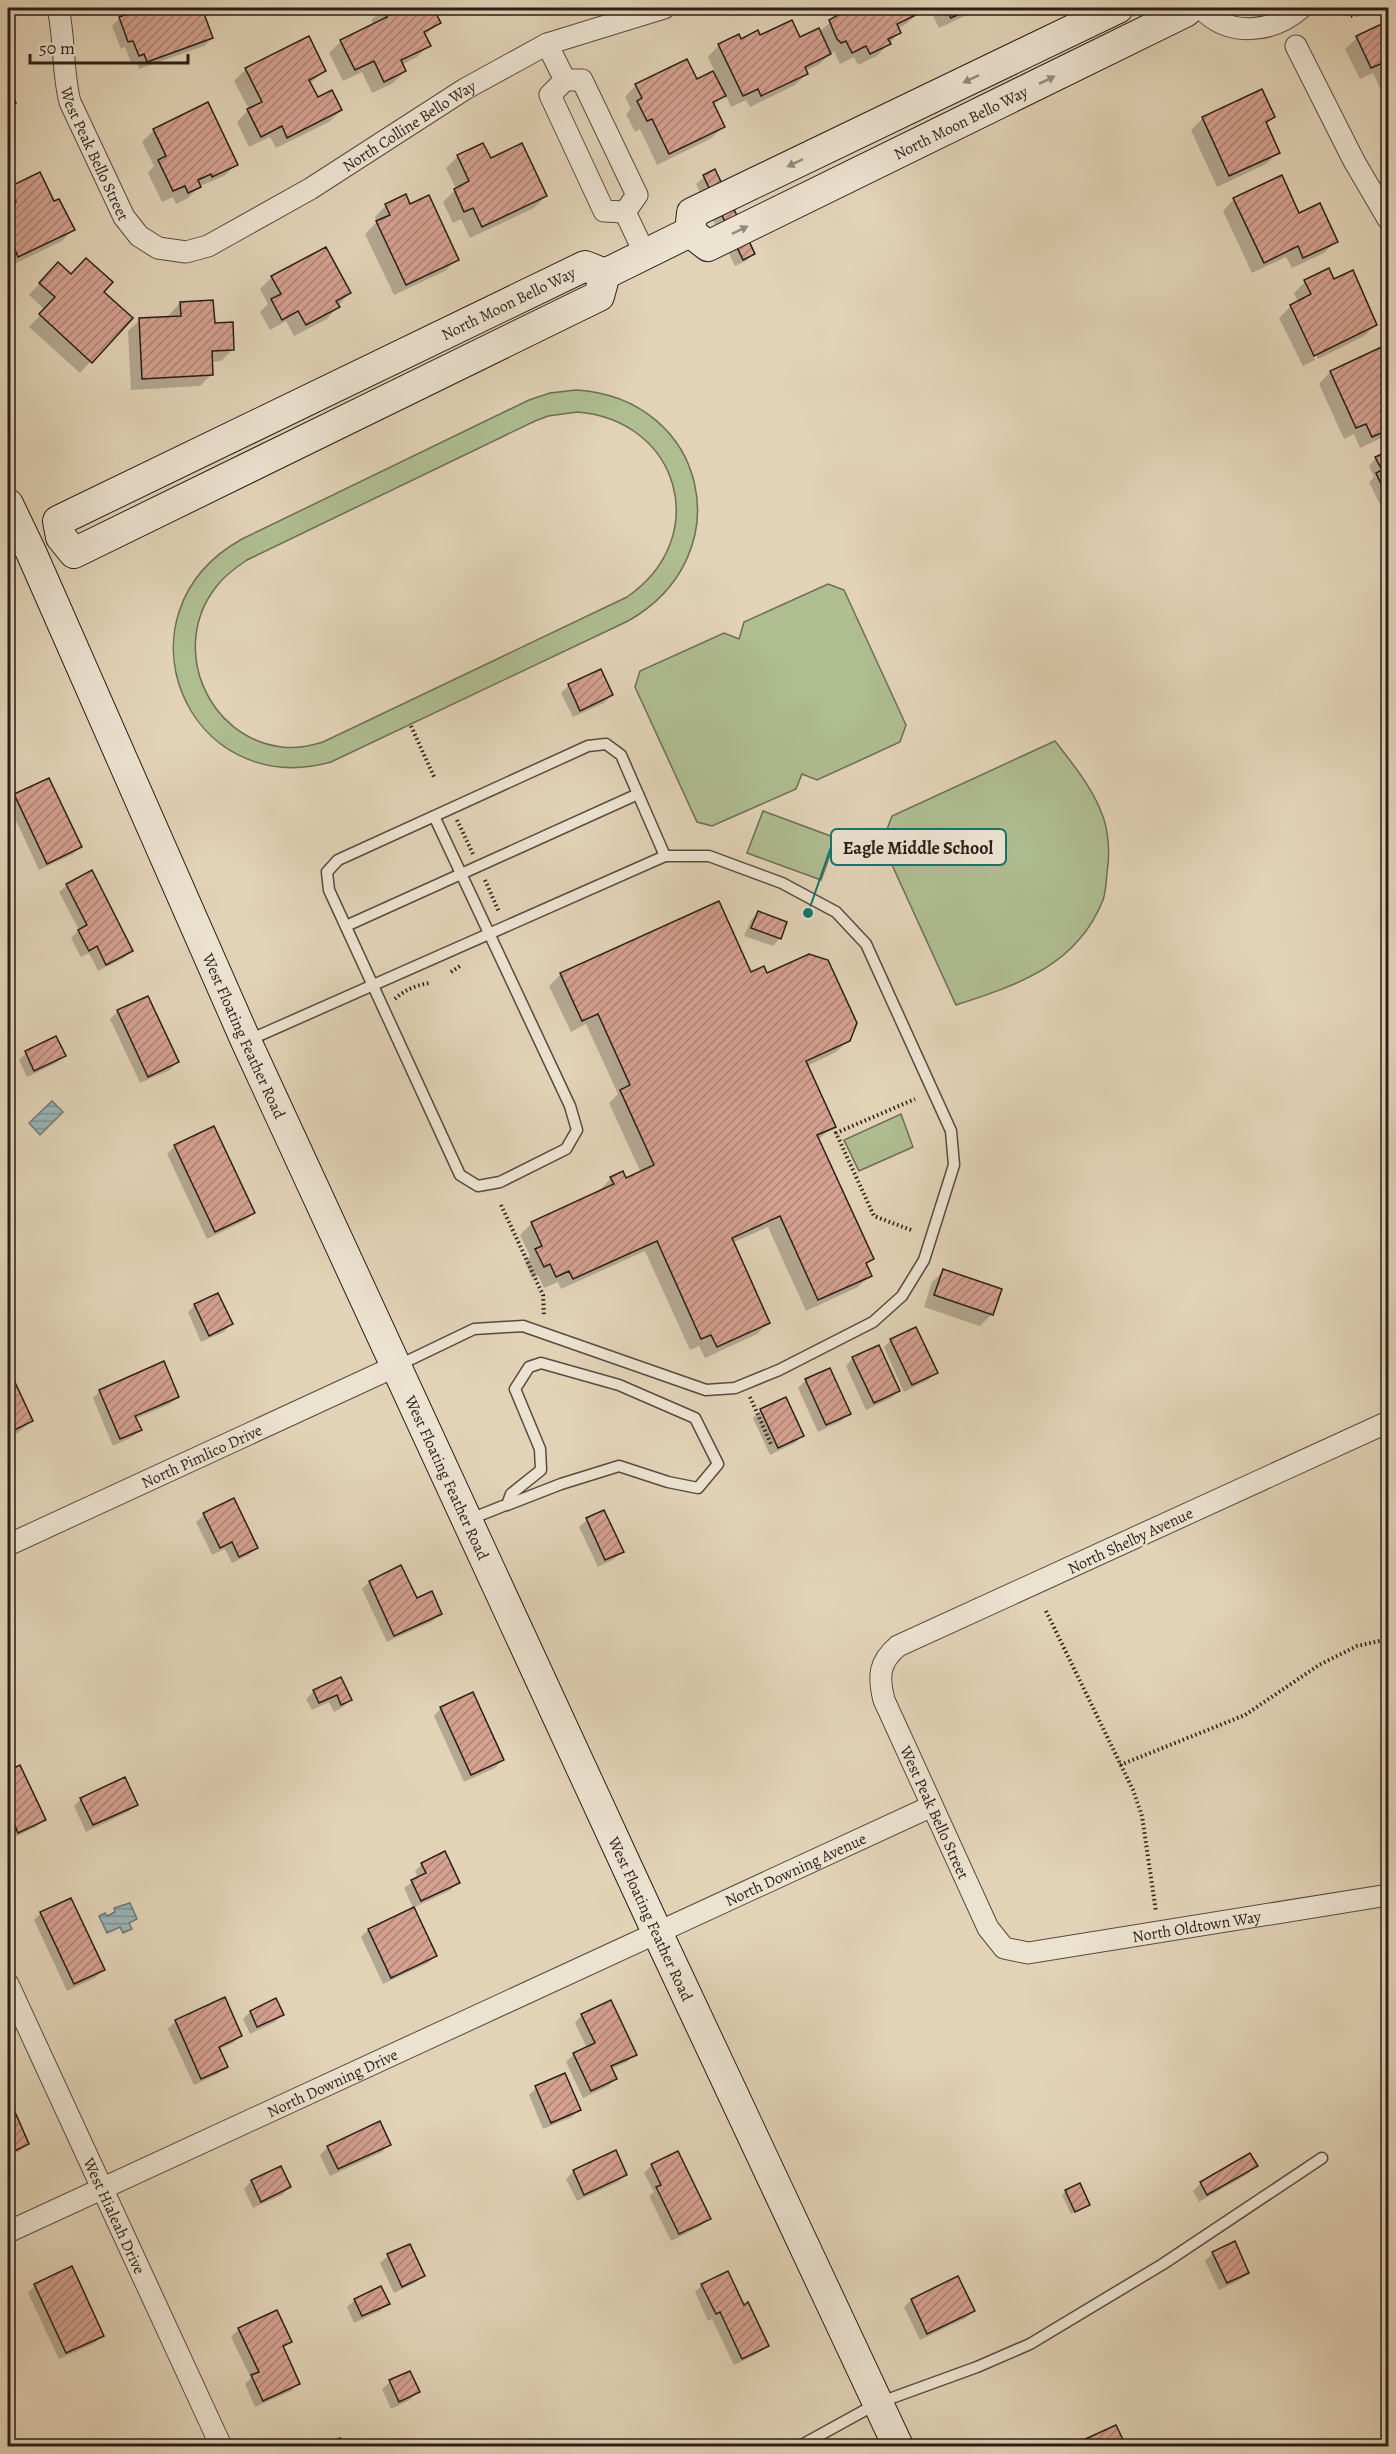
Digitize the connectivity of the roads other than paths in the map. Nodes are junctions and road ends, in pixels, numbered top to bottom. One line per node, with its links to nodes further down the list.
1 (58, 8): 14 (street, West Peak Bello Street)
2 (664, 8): 8 (street, North Colline Bello Way)
3 (1118, 8): 13 (main road, one-way to 13)
4 (1190, 8): 13 (main road, North Moon Bello Way, one-way to 4)
5 (1201, 8): 7 (street)
6 (1301, 8): 7 (street); 9 (street)
7 (1265, 28): 9 (street)
8 (547, 44): 10 (street); 14 (street, North Colline Bello Way)
9 (1296, 46): 12 (street)
10 (565, 80): 11 (street); 11 (street)
11 (626, 212): 15 (street)
12 (1389, 219)
13 (690, 232): 15 (main road)
14 (159, 248)
15 (645, 254): 17 (main road, North Moon Bello Way)
16 (8, 504): 17 (main road, West Floating Feather Road)
17 (31, 552): 25 (main road, West Floating Feather Road)
18 (638, 794): 19 (lane); 20 (lane); 21 (lane)
19 (434, 816): 21 (lane); 22 (lane)
20 (665, 856): 23 (lane); 26 (lane)
21 (460, 874): 22 (lane); 23 (lane)
22 (346, 926): 24 (lane)
23 (488, 934): 24 (lane); 24 (lane)
24 (374, 985): 25 (lane)
25 (246, 1041): 26 (main road, West Floating Feather Road)
26 (396, 1366): 29 (main road, West Floating Feather Road); 30 (street, North Pimlico Drive)
27 (1389, 1422): 31 (street, North Shelby Avenue)
28 (507, 1505): 28 (lane); 29 (lane)
29 (467, 1520): 34 (main road, West Floating Feather Road)
30 (8, 1545)
31 (882, 1670): 32 (street, West Peak Bello Street)
32 (932, 1806): 34 (street, North Downing Avenue); 35 (street, West Peak Bello Street)
33 (1389, 1895): 35 (street, North Oldtown Way)
34 (657, 1932): 38 (street, North Downing Drive); 40 (main road, West Floating Feather Road)
35 (1004, 1948)
36 (8, 1984): 38 (street, West Hialeah Drive)
37 (1322, 2158): 40 (lane)
38 (102, 2188): 39 (street, North Downing Drive); 41 (street, West Hialeah Drive)
39 (8, 2232)
40 (878, 2403): 42 (lane); 43 (main road, West Floating Feather Road)
41 (221, 2446)
42 (800, 2446)
43 (898, 2446)

